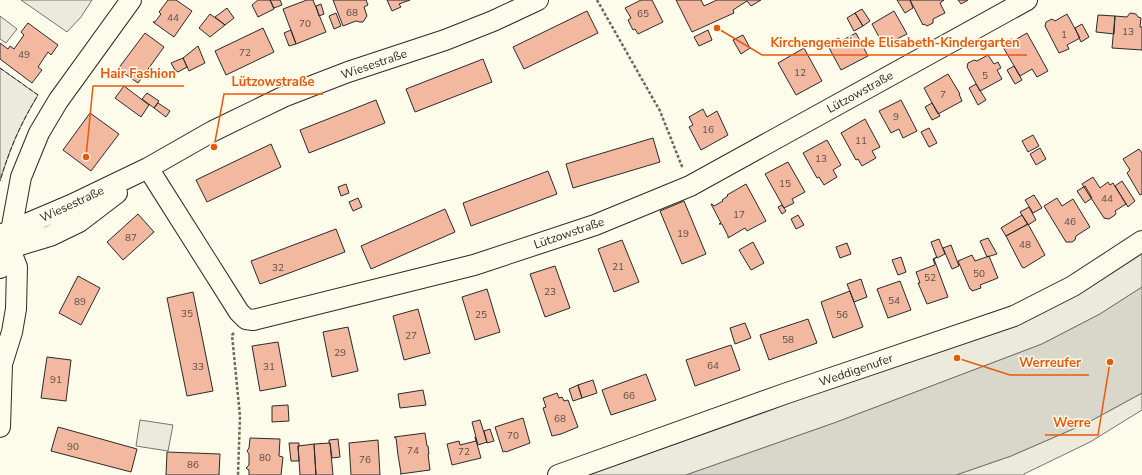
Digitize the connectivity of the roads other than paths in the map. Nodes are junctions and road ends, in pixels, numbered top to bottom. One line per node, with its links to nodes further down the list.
1 (131, 0): 6 (street)
2 (538, 0): 4 (street, Wiesestraße)
3 (1027, 0): 4 (street, Lützowstraße)
4 (148, 168): 6 (street, Wiesestraße)
5 (1142, 241): 10 (street, Weddigenufer)
6 (5, 242): 7 (street); 8 (street)
7 (0, 268)
8 (1, 358): 9 (street)
9 (0, 427)
10 (558, 475)

